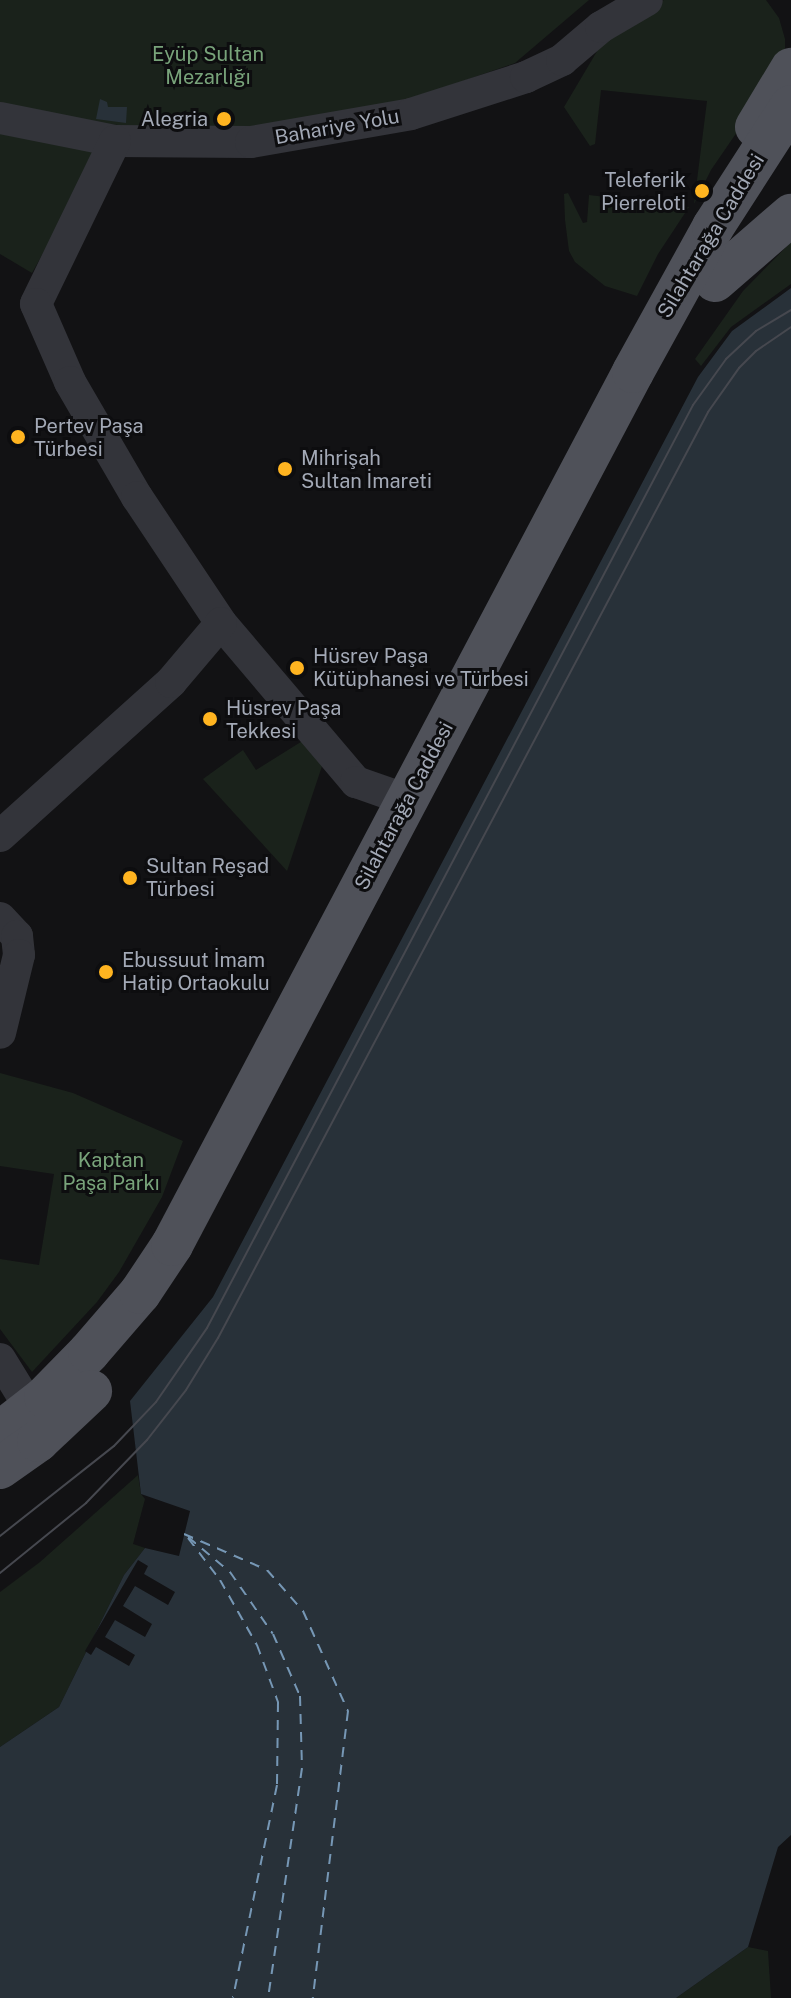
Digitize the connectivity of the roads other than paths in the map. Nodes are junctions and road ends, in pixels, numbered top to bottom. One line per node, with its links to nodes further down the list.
1 (647, 0): 5 (street, Bahariye Yolu)
2 (791, 69): 7 (main road)
3 (791, 106): 7 (main road, Silahtarağa Caddesi)
4 (0, 118): 5 (street, Bahariye Yolu)
5 (115, 141): 10 (street)
6 (791, 156): 9 (main road, Silahtarağa Caddesi)
7 (744, 176): 11 (main road, Silahtarağa Caddesi)
8 (791, 215): 9 (main road)
9 (715, 281): 17 (main road, Silahtarağa Caddesi)
10 (221, 623): 11 (street); 12 (street)
11 (407, 800): 16 (main road, Silahtarağa Caddesi)
12 (0, 836)
13 (0, 918): 14 (street)
14 (0, 1033)
15 (0, 1359): 16 (street)
16 (15, 1420)
17 (0, 1468)

